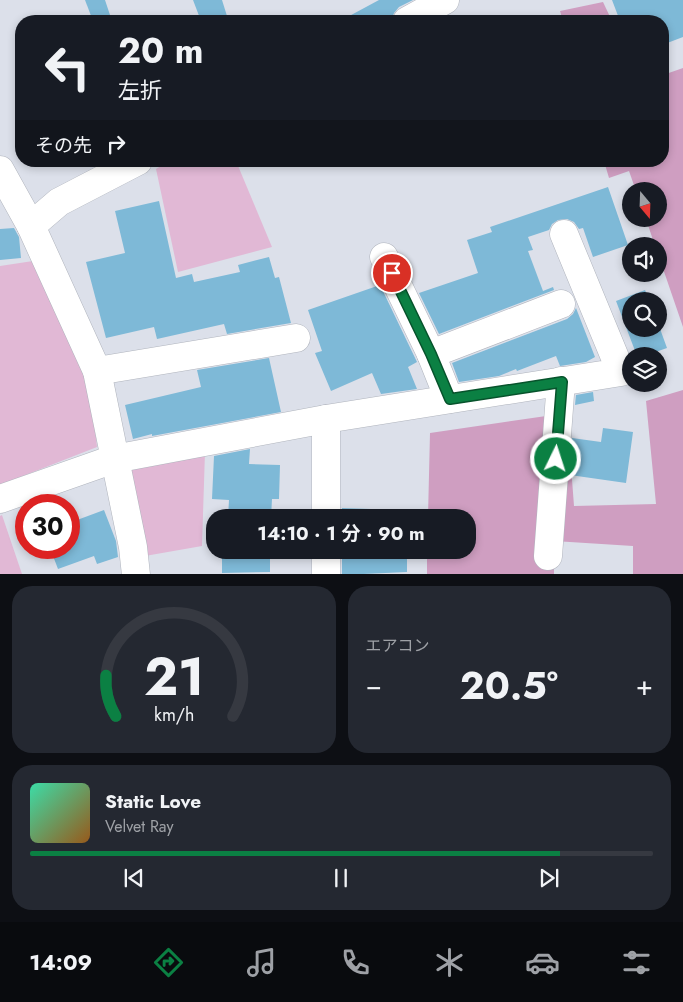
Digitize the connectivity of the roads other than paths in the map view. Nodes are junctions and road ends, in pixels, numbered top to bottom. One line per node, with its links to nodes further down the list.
1 (445, 0): 2 (street)
2 (418, 15)
3 (126, 167): 5 (street)
4 (0, 171): 5 (street)
5 (31, 226): 11 (street)
6 (564, 234): 12 (street)
7 (384, 257): 10 (street)
8 (561, 304): 10 (street)
9 (296, 338): 11 (street)
10 (431, 354): 13 (street)
11 (97, 371): 15 (street)
12 (562, 382): 13 (street); 18 (street)
13 (450, 399): 14 (street)
14 (326, 419): 15 (street); 17 (street)
15 (114, 459): 16 (street); 20 (street)
16 (0, 499)
17 (326, 509)
18 (548, 556)
19 (326, 559): 21 (street)
20 (136, 574)
21 (326, 574)

